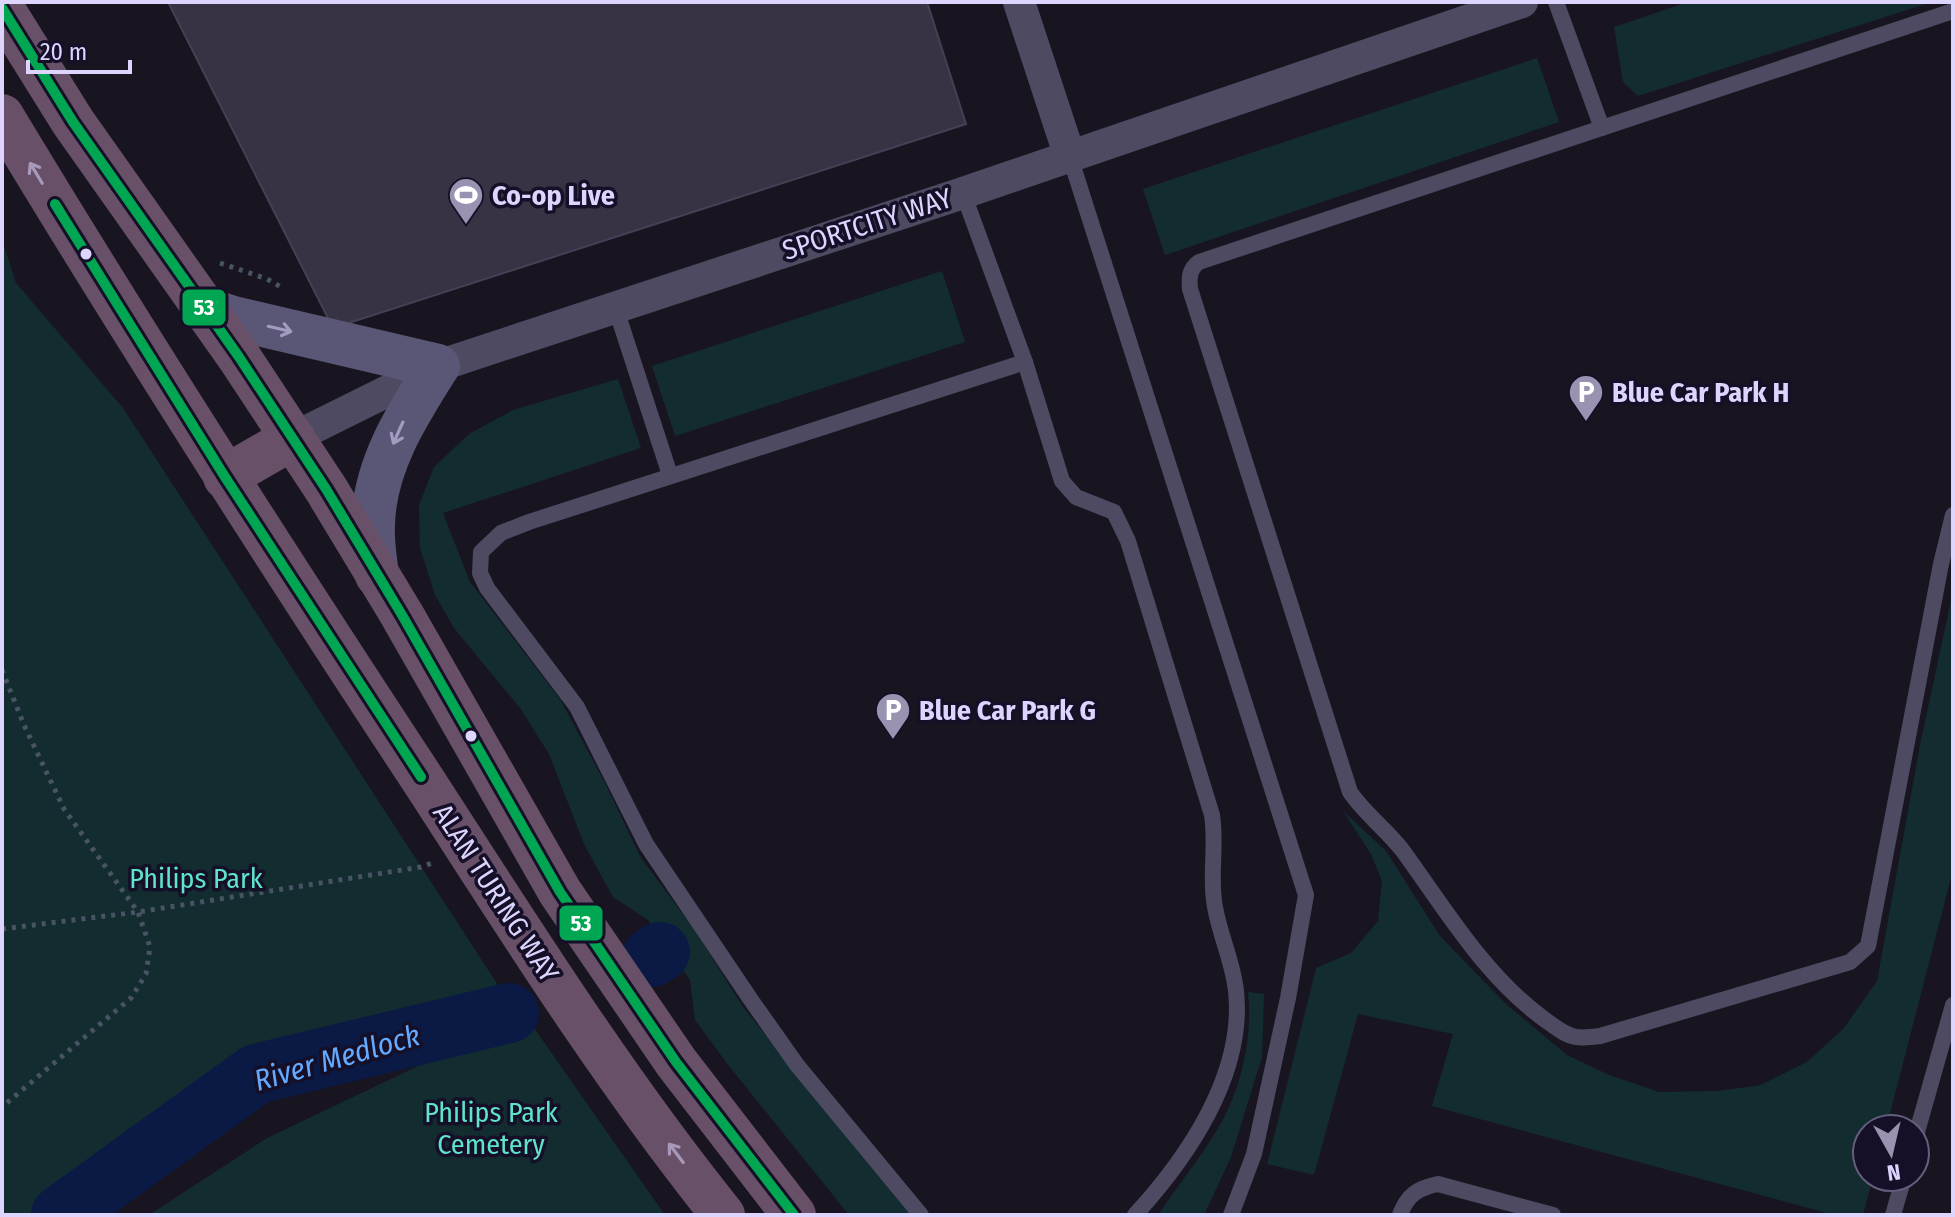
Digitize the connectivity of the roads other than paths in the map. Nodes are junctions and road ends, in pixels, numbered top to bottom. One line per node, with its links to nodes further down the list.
1 (1019, 2): 8 (street)
2 (1522, 2): 8 (street, SPORTCITY WAY)
3 (1556, 2): 7 (lane)
4 (2, 8): 11 (highway, ALAN TURING WAY)
5 (1953, 11): 7 (lane)
6 (2, 116): 16 (highway, ALAN TURING WAY, one-way to 6)
7 (1602, 128): 17 (lane)
8 (1070, 157): 9 (street, SPORTCITY WAY); 26 (lane)
9 (963, 193): 10 (street, SPORTCITY WAY); 12 (lane)
10 (615, 306): 13 (street, SPORTCITY WAY); 15 (lane)
11 (205, 309): 13 (street, one-way to 13); 14 (highway, ALAN TURING WAY)
12 (1025, 362): 15 (lane); 25 (lane)
13 (438, 366): 14 (street, SPORTCITY WAY); 18 (street, one-way to 18)
14 (293, 438): 16 (highway, SPORTCITY WAY); 18 (highway, ALAN TURING WAY)
15 (670, 475): 24 (lane)
16 (225, 477): 22 (highway, ALAN TURING WAY, one-way to 16)
17 (1953, 515)
18 (377, 575): 23 (highway, ALAN TURING WAY)
19 (1953, 1005): 20 (lane)
20 (1922, 1113)
21 (1899, 1193): 29 (lane)
22 (723, 1215)
23 (794, 1215)
24 (921, 1215)
25 (1135, 1215)
26 (1231, 1215)
27 (1400, 1215): 28 (lane)
28 (1553, 1215)
29 (1893, 1215)

